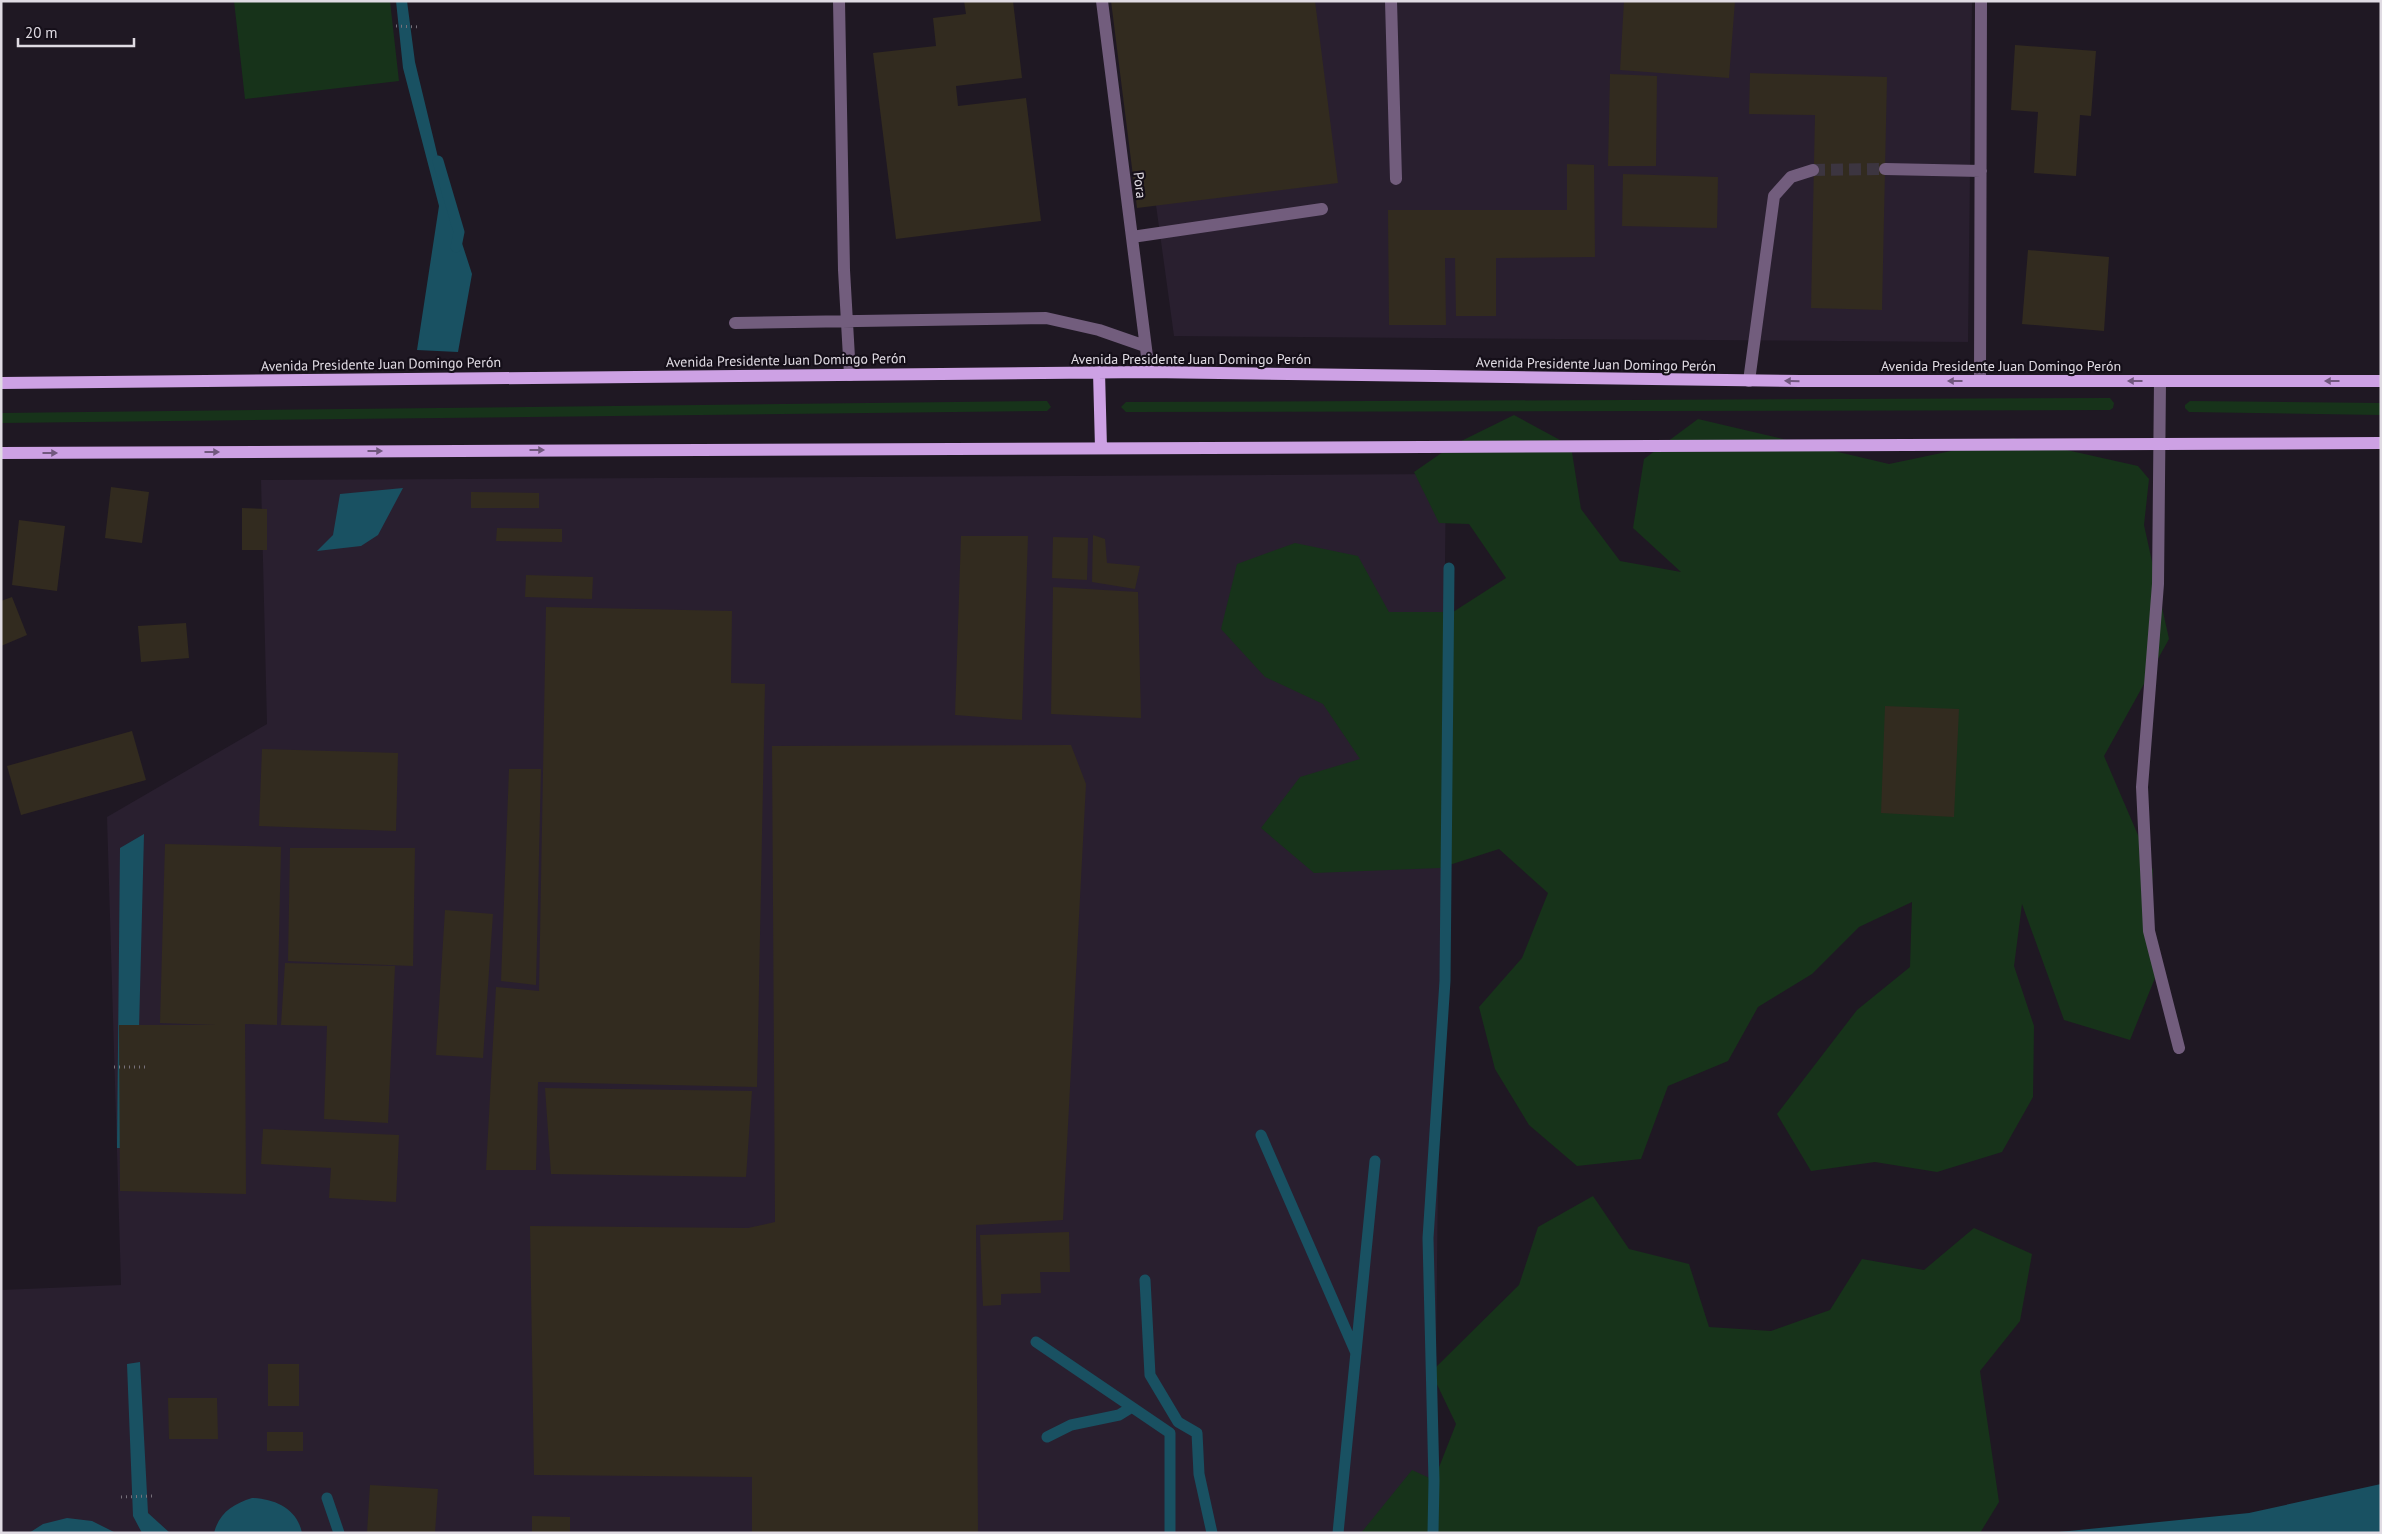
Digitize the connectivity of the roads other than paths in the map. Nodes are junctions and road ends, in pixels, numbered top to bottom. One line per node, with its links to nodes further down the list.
1 (839, 1): 11 (street)
2 (1102, 1): 10 (street, Pora)
3 (1391, 1): 8 (street)
4 (1981, 1): 7 (street)
5 (1885, 169): 7 (street)
6 (1813, 170): 18 (street)
7 (1981, 171): 19 (street)
8 (1396, 179)
9 (1322, 209): 10 (street)
10 (1132, 237): 13 (street, Pora)
11 (848, 321): 12 (street); 13 (street); 16 (street)
12 (735, 323)
13 (1145, 346): 15 (street, Pora)
14 (1099, 372): 15 (main road, Avenida Presidente Juan Domingo Perón); 16 (main road, Avenida Presidente Juan Domingo Perón); 24 (main road)
15 (1148, 372): 18 (main road, Avenida Presidente Juan Domingo Perón)
16 (850, 375): 21 (main road, Avenida Presidente Juan Domingo Perón)
17 (2381, 380): 20 (main road, Avenida Presidente Juan Domingo Perón, one-way to 20)
18 (1749, 381): 19 (main road, Avenida Presidente Juan Domingo Perón, one-way to 18)
19 (1980, 381): 20 (main road, Avenida Presidente Juan Domingo Perón, one-way to 19)
20 (2160, 381): 22 (street)
21 (1, 383)
22 (2161, 442): 23 (main road); 24 (main road); 26 (street)
23 (2381, 443)
24 (1100, 448): 25 (main road, one-way to 24)
25 (1, 453)
26 (2178, 1048)

